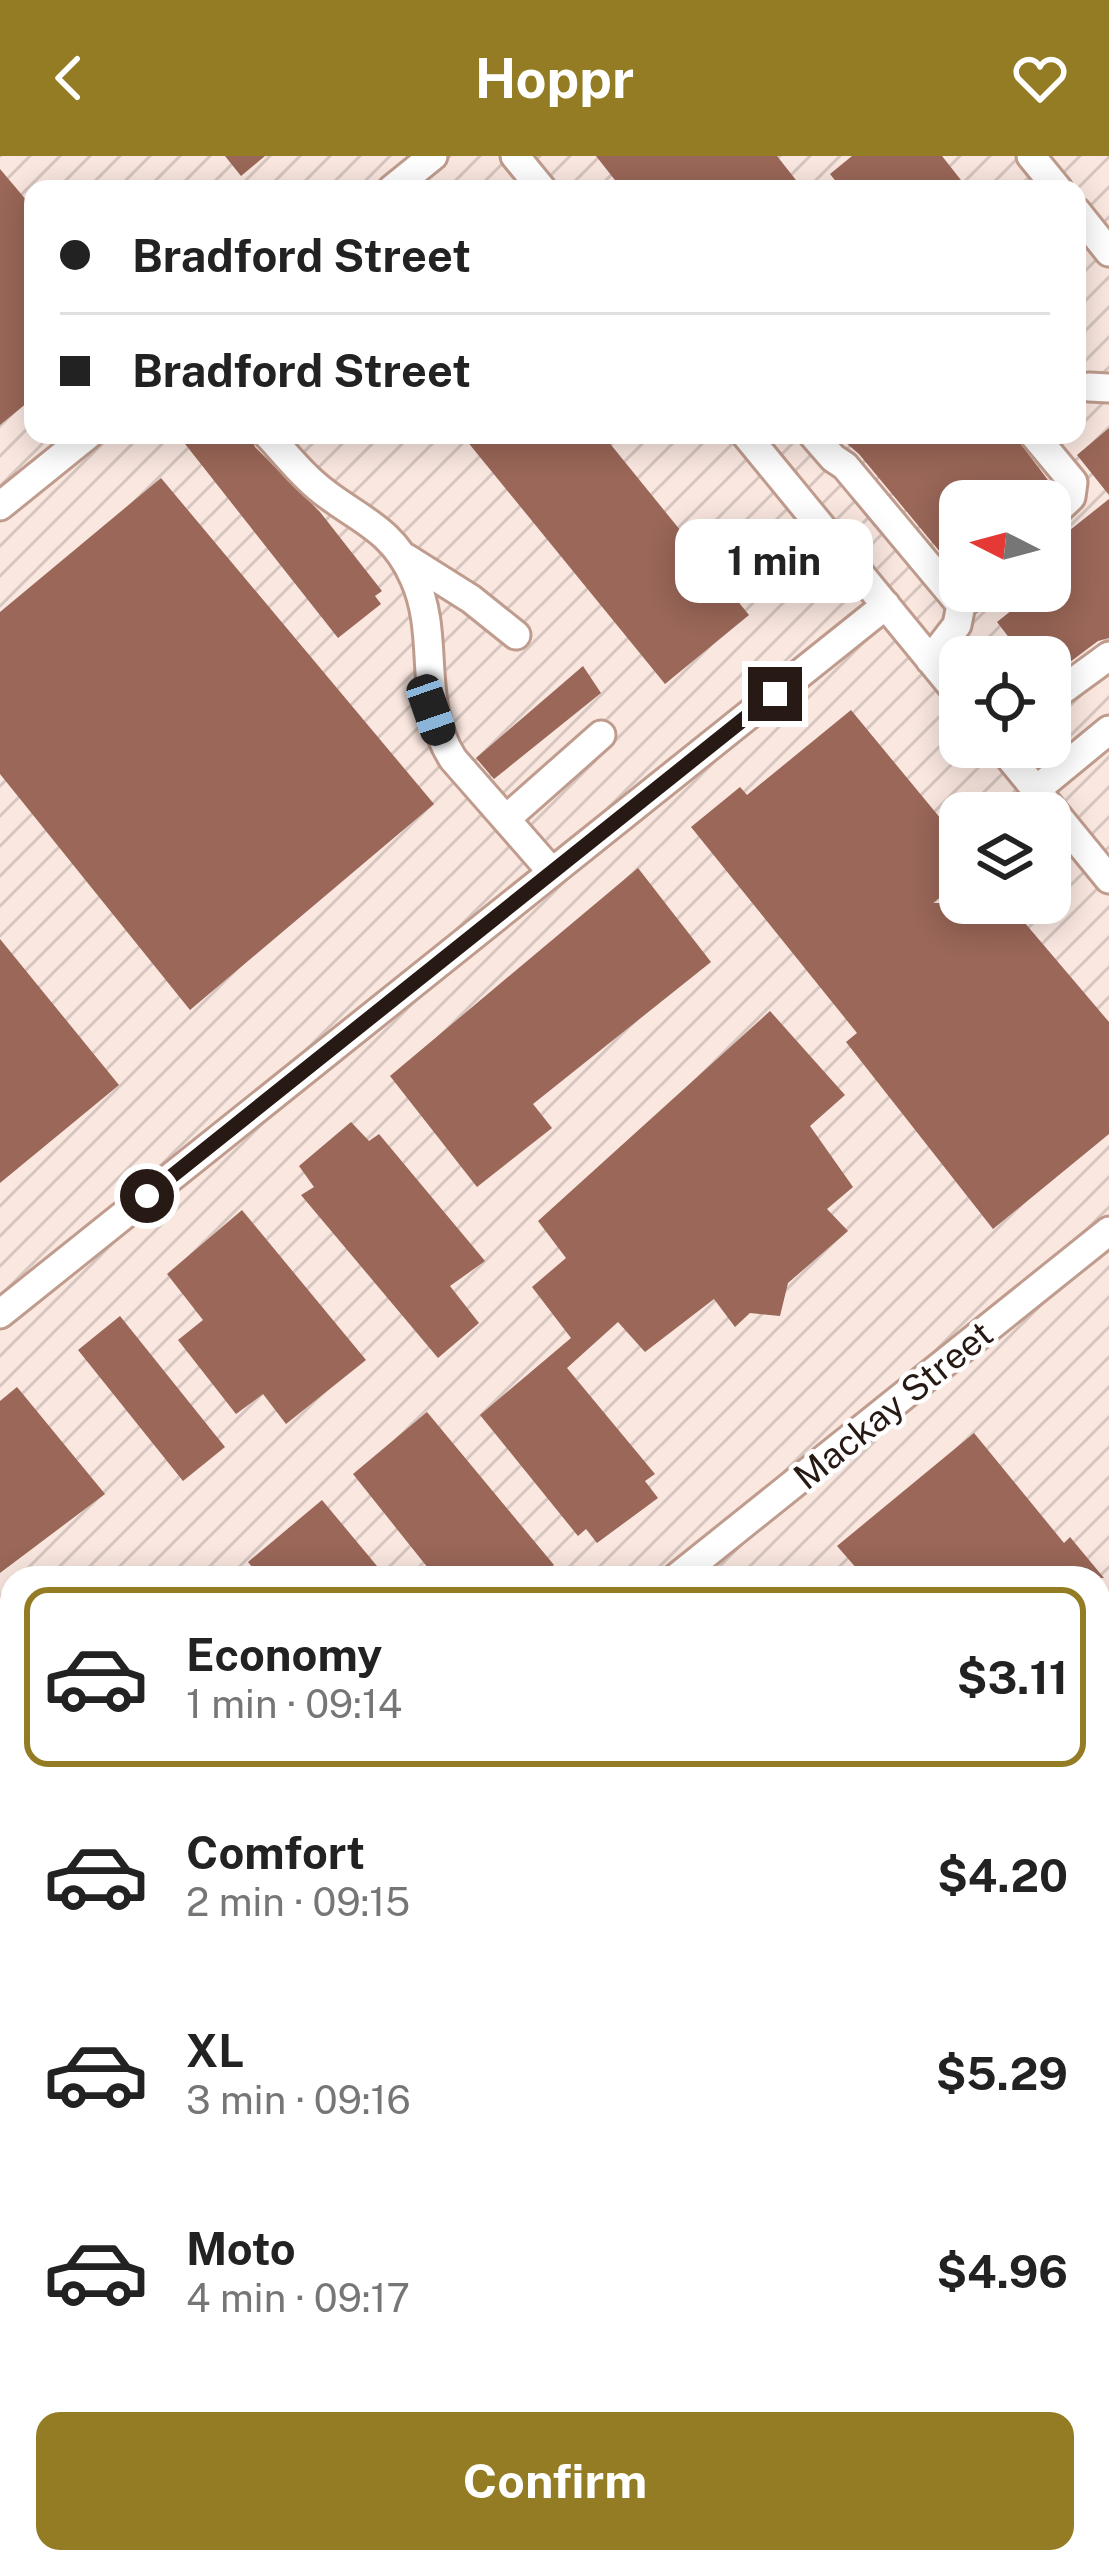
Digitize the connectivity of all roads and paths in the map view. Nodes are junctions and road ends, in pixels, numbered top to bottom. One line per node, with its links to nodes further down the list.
1 (433, 156): 4 (street)
2 (515, 156): 5 (street)
3 (1031, 156): 6 (street)
4 (403, 180)
5 (535, 180)
6 (1051, 180)
7 (77, 444): 15 (street)
8 (276, 444): 16 (street)
9 (753, 444): 13 (street)
10 (820, 444): 12 (street)
11 (1041, 444): 14 (street)
12 (832, 458): 13 (street); 17 (street)
13 (788, 486): 18 (street)
14 (1071, 497)
15 (0, 506)
16 (404, 557): 20 (street); 29 (street)
17 (939, 565)
18 (886, 605): 22 (street); 30 (street)
19 (963, 612): 22 (street)
20 (515, 635)
21 (1109, 656): 24 (street)
22 (930, 660): 23 (street)
23 (939, 671)
24 (1071, 684)
25 (1109, 730): 28 (street)
26 (601, 735): 29 (street)
27 (1018, 768): 28 (street)
28 (1036, 790): 31 (street)
29 (506, 819): 30 (street)
30 (552, 872): 33 (street)
31 (1109, 879)
32 (1109, 1231): 34 (street, Mackay Street)
33 (0, 1314)
34 (691, 1566)

